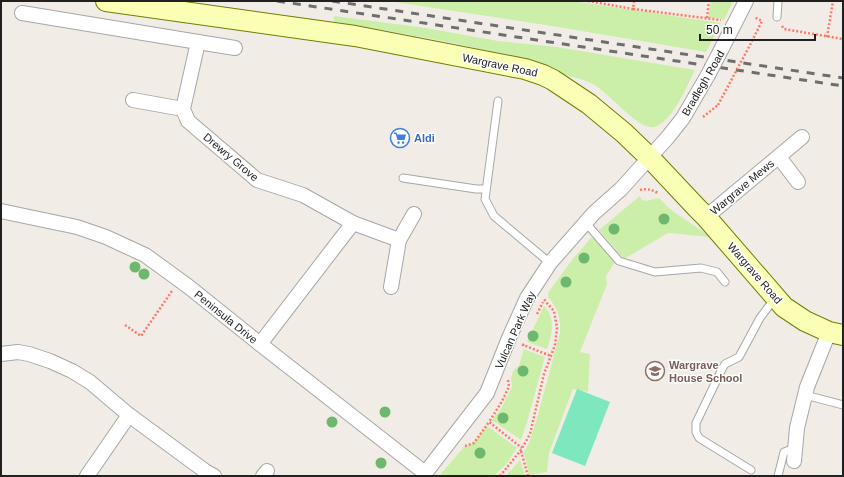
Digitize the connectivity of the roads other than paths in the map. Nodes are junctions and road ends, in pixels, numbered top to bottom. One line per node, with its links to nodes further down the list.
1 (106, 1): 13 (street, Wargrave Road)
2 (746, 1): 13 (street, Bradlegh Road, bridge)
3 (778, 1): 5 (lane)
4 (22, 13): 6 (street)
5 (777, 17)
6 (198, 42): 7 (street); 10 (street)
7 (235, 48)
8 (133, 100): 10 (street)
9 (498, 101): 16 (lane)
10 (183, 109): 21 (street, Drewry Grove)
11 (802, 137): 12 (street, Wargrave Mews)
12 (778, 157): 15 (street, Wargrave Mews); 19 (street, Wargrave Mews)
13 (650, 158): 19 (street, Wargrave Road); 20 (street, Vulcan Park Way)
14 (403, 178): 16 (lane)
15 (798, 182)
16 (486, 189): 23 (lane)
17 (1, 211): 28 (street, Peninsula Drive)
18 (414, 214): 22 (street)
19 (706, 217): 26 (street, Wargrave Road)
20 (586, 223): 23 (street, Vulcan Park Way); 24 (lane)
21 (353, 224): 22 (street, Drewry Grove); 28 (street)
22 (399, 240): 25 (street)
23 (550, 263): 35 (street, Vulcan Park Way)
24 (725, 282)
25 (391, 286)
26 (776, 297): 27 (street, Wargrave Road); 34 (lane)
27 (836, 333): 30 (street)
28 (260, 344): 35 (street, Peninsula Drive)
29 (1, 354): 32 (street)
30 (805, 395): 31 (lane); 33 (street)
31 (843, 406)
32 (129, 415): 36 (street); 37 (street)
33 (794, 455): 38 (lane)
34 (751, 470)
35 (424, 474)
36 (87, 476)
37 (214, 476)
38 (778, 476)

